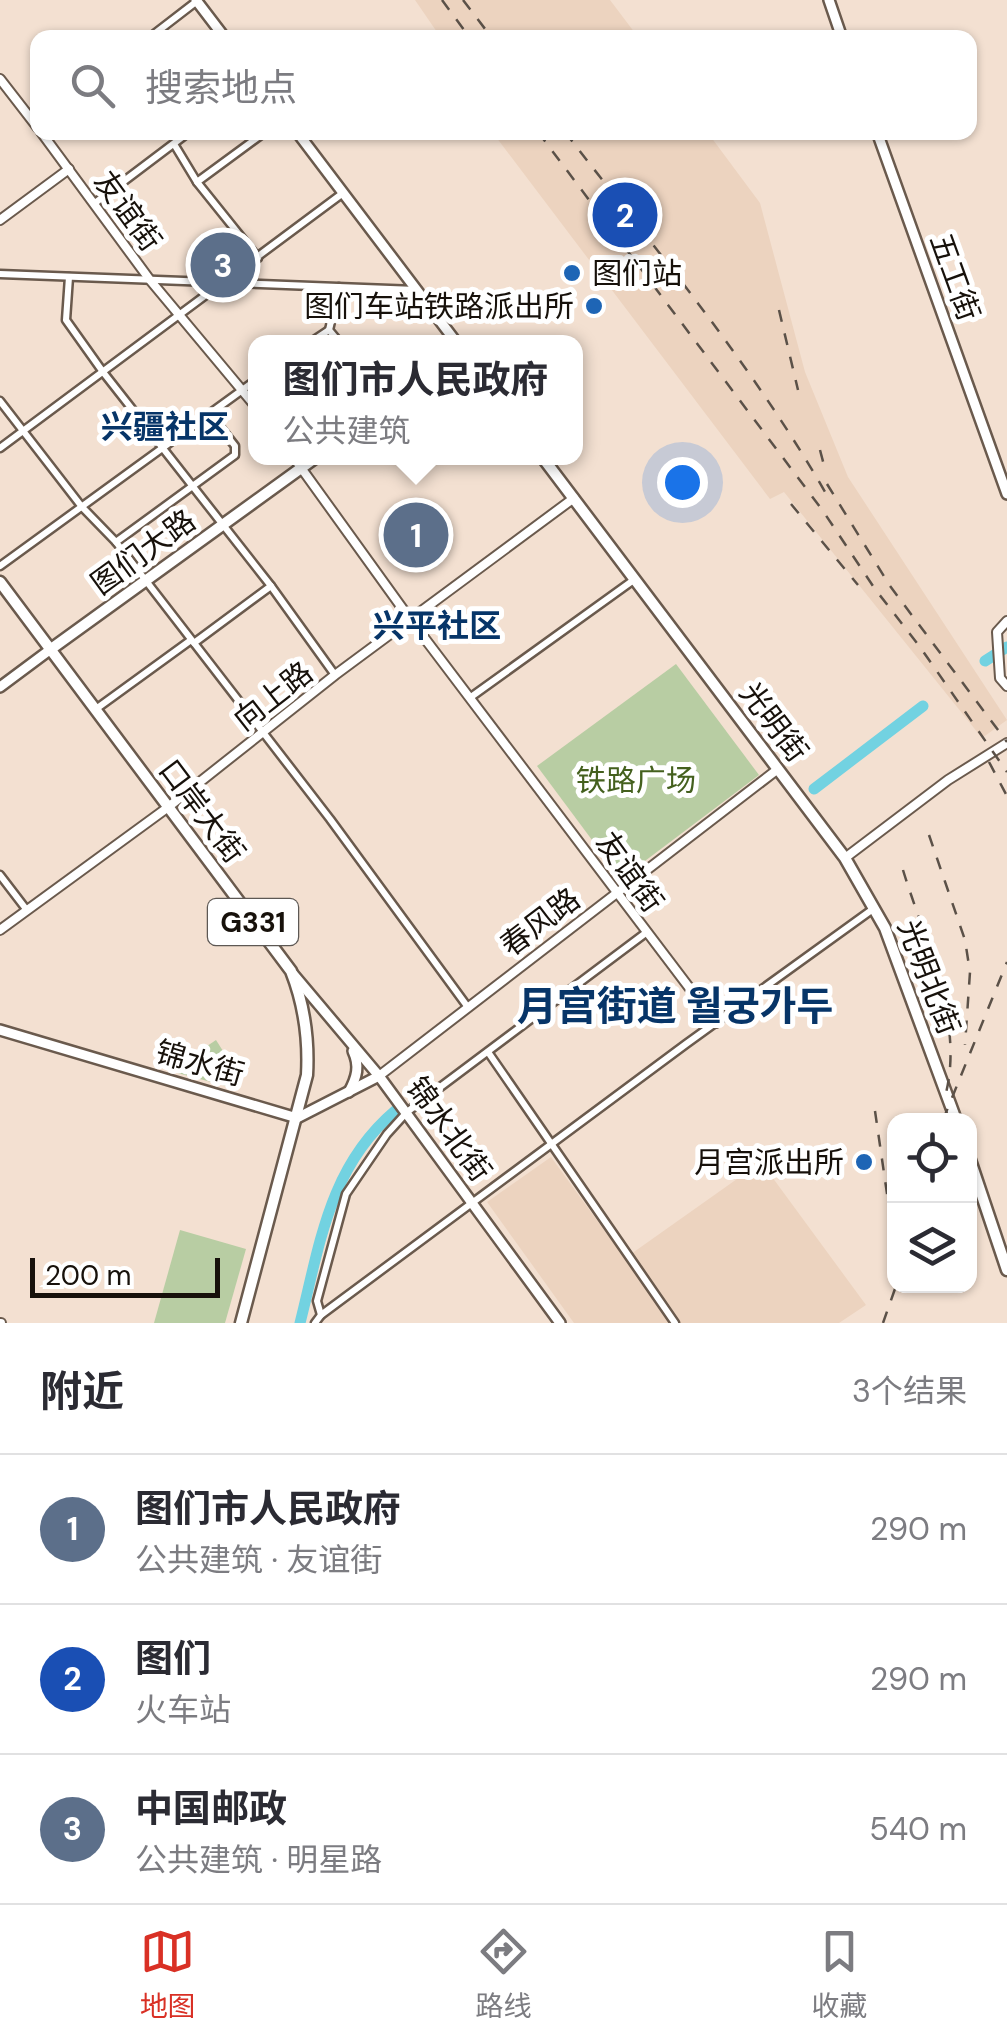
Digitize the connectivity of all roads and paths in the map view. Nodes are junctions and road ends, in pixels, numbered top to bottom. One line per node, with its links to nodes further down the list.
1 (196, 0): 3 (street); 4 (main road)
2 (828, 0): 5 (main road)
3 (160, 30)
4 (218, 30)
5 (839, 30)
6 (0, 79): 7 (street, 友谊街)
7 (30, 117)
8 (48, 140): 14 (street, 友谊街)
9 (179, 140): 13 (street)
10 (254, 140): 15 (street)
11 (303, 140): 16 (main road)
12 (880, 140): 44 (main road, 五工街)
13 (174, 144): 15 (street); 17 (street)
14 (69, 169): 17 (street, 友谊街); 18 (street)
15 (197, 182): 19 (street)
16 (343, 193): 19 (street); 25 (main road)
17 (95, 204): 22 (street, 友谊街)
18 (0, 220)
19 (258, 258): 23 (street)
20 (0, 274): 21 (street)
21 (68, 277): 22 (street); 31 (street)
22 (150, 280): 23 (street); 26 (street, 友谊街)
23 (227, 282): 24 (street); 26 (street)
24 (339, 287): 25 (street); 27 (street)
25 (416, 290): 30 (main road)
26 (179, 317): 31 (street); 33 (street, 友谊街)
27 (329, 330): 28 (street); 29 (street)
28 (322, 335)
29 (333, 335)
30 (451, 335)
31 (103, 372): 37 (street); 38 (street)
32 (248, 386): 33 (street)
33 (243, 390): 34 (street, 友谊街); 36 (street)
34 (248, 397)
35 (0, 401): 37 (street)
36 (210, 414): 38 (street); 43 (street)
37 (22, 431): 39 (street); 46 (street)
38 (164, 447): 43 (street); 46 (street)
39 (0, 448)
40 (294, 465): 47 (main road, 图们大路)
41 (300, 465): 54 (street, 友谊街)
42 (548, 465): 45 (main road, 光明街)
43 (194, 486): 47 (street); 48 (street)
44 (1007, 494)
45 (574, 498): 50 (main road, 光明街); 54 (street, 向上路)
46 (82, 508): 48 (street); 49 (street)
47 (223, 524): 51 (main road, 图们大路); 53 (street)
48 (116, 542): 51 (street)
49 (0, 566)
50 (635, 579): 61 (street); 65 (main road, 光明街)
51 (146, 580): 56 (street); 57 (main road, 图们大路)
52 (0, 582): 57 (main road, 口岸大街 / G331)
53 (271, 586): 56 (street); 58 (street)
54 (410, 619): 58 (street, 向上路); 61 (street, 友谊街)
55 (1007, 621): 59 (street)
56 (192, 641): 62 (street); 63 (street)
57 (51, 649): 60 (main road, 图们大路); 62 (main road, 口岸大街 / G331)
58 (335, 676): 63 (street, 向上路)
59 (1007, 686)
60 (0, 687)
61 (471, 697): 69 (street, 友谊街)
62 (96, 709): 66 (main road, 口岸大街 / G331)
63 (262, 733): 66 (street, 向上路); 75 (street)
64 (1007, 743): 67 (street)
65 (778, 769): 67 (main road, 光明街); 69 (street, 春风路)
66 (167, 808): 71 (street, 向上路); 74 (main road, 口岸大街 / G331)
67 (845, 858): 70 (main road, 光明北街)
68 (0, 874): 71 (street)
69 (618, 891): 73 (street, 友谊街); 75 (street, 春风路)
70 (874, 908): 76 (street); 83 (main road, 光明北街)
71 (26, 909): 72 (street, 向上路)
72 (0, 930)
73 (646, 932): 76 (street, 友谊街); 79 (street)
74 (291, 972): 78 (main road, 锦水北街); 84 (main road, 口岸大街 / G331)
75 (467, 1006): 80 (street, 春风路)
76 (716, 1023): 85 (street)
77 (0, 1030): 84 (main road, 锦水街)
78 (348, 1039): 80 (main road, 锦水北街); 81 (main road)
79 (488, 1052): 82 (street); 85 (street)
80 (378, 1076): 81 (main road); 82 (main road, 锦水北街)
81 (349, 1092): 84 (main road)
82 (407, 1112): 87 (main road, 锦水北街); 89 (street)
83 (954, 1113)
84 (297, 1118): 90 (main road, 口岸大街 / G331)
85 (551, 1145): 87 (street); 93 (street)
86 (977, 1181): 88 (main road)
87 (473, 1204): 89 (street); 92 (main road, 锦水北街)
88 (1007, 1270)
89 (322, 1315): 91 (street)
90 (241, 1323)
91 (315, 1323)
92 (560, 1323)
93 (675, 1323)

